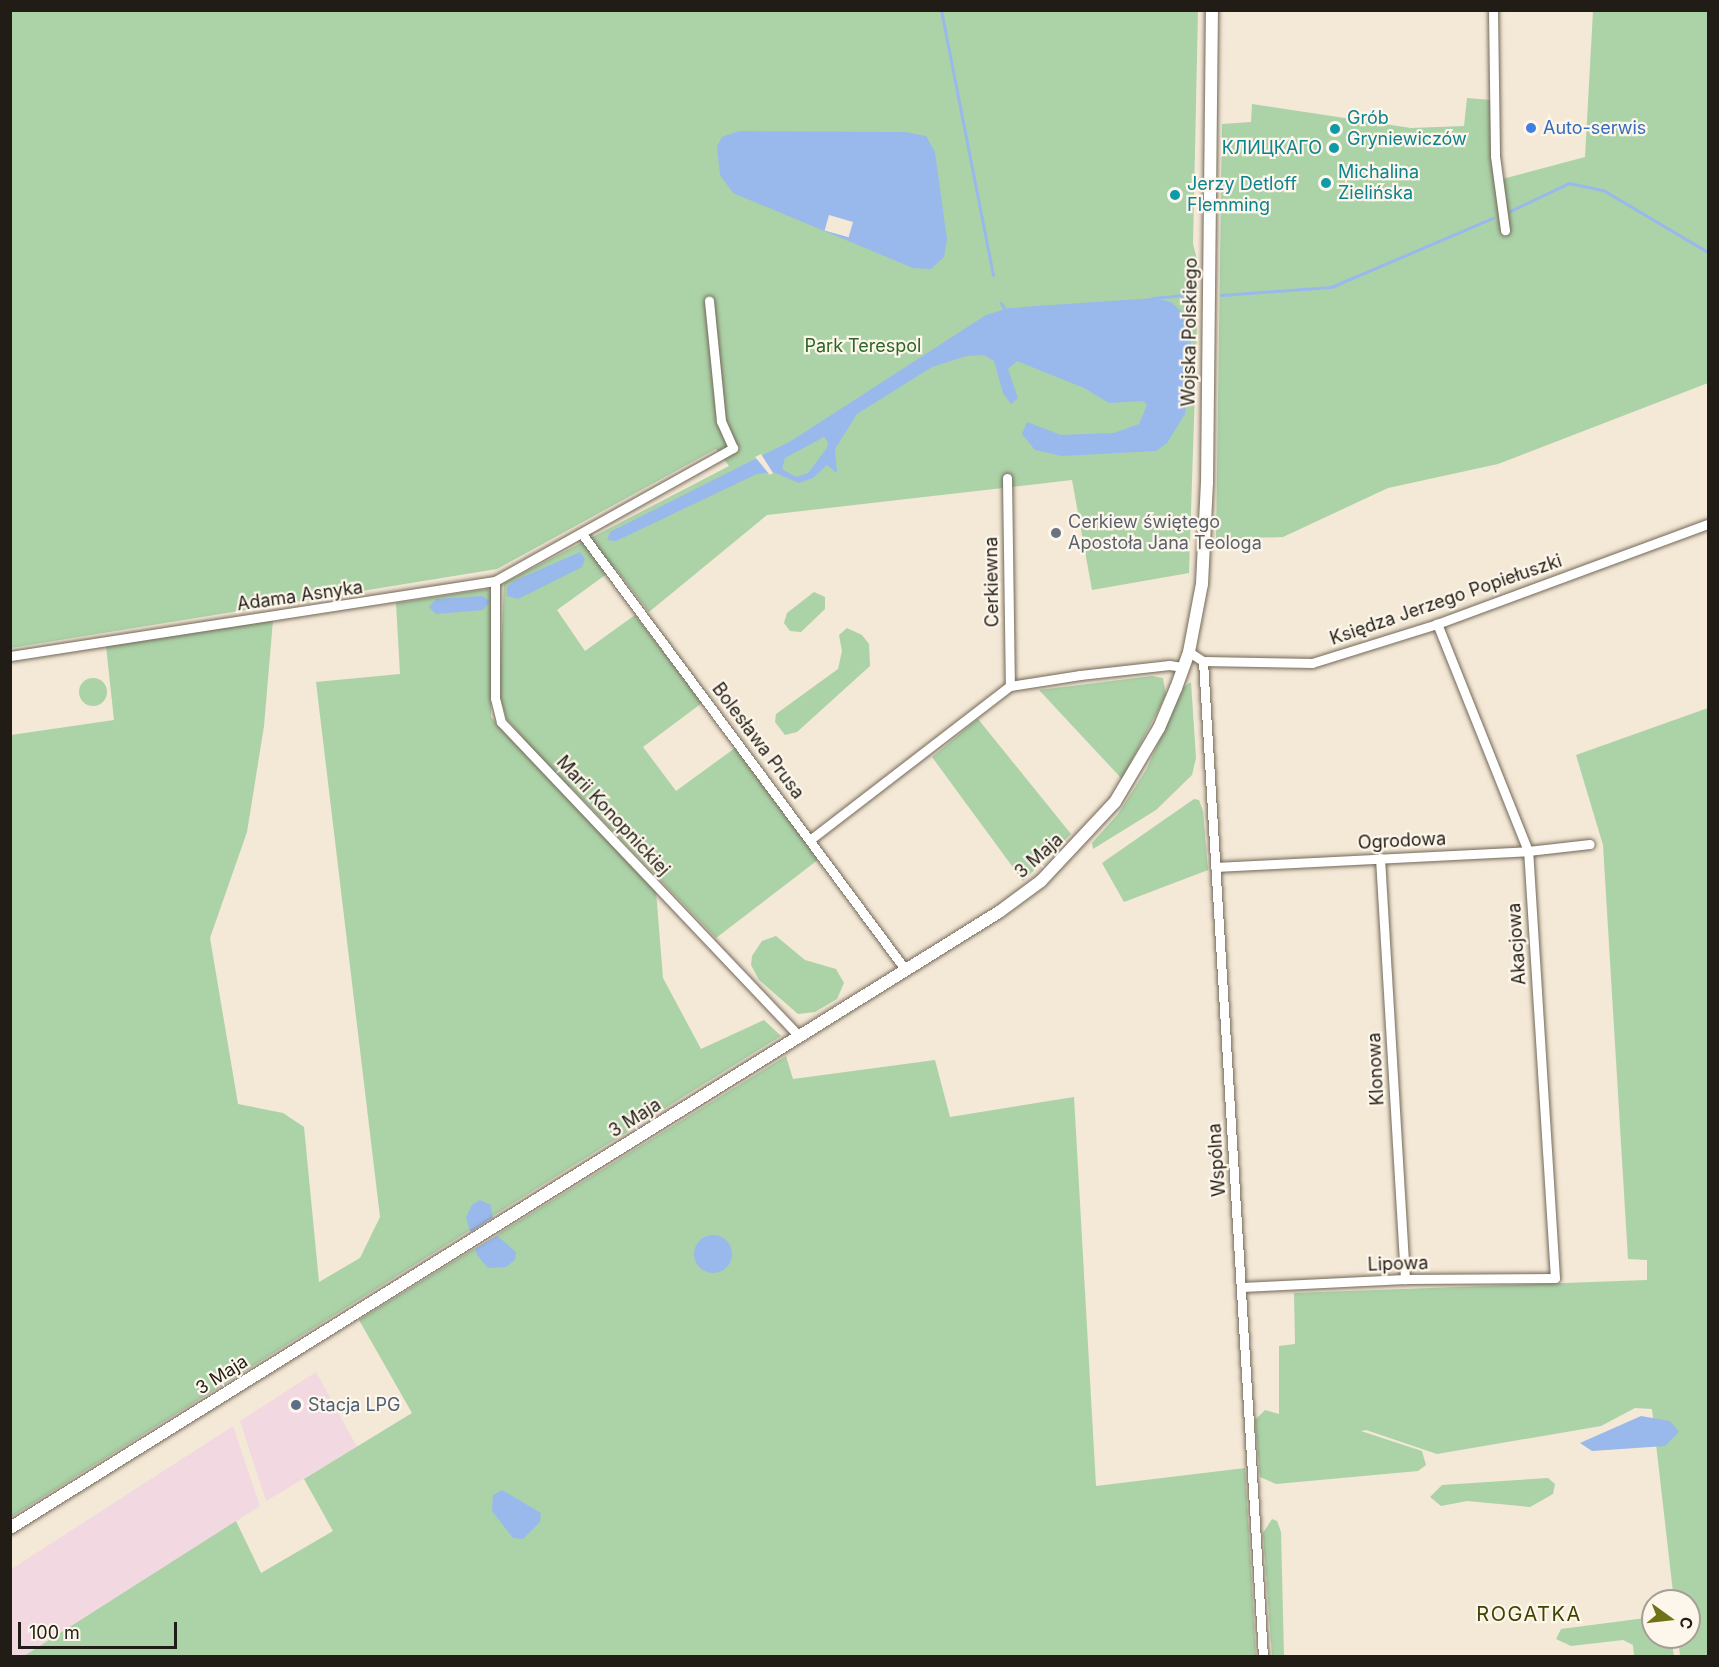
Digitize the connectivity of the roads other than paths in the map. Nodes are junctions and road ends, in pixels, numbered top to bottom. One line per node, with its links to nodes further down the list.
1 (1212, 10): 10 (street, Wojska Polskiego)
2 (1493, 10): 3 (street)
3 (1505, 230)
4 (710, 301): 7 (street, Adama Asnyka)
5 (1007, 478): 14 (street, Cerkiewna)
6 (1708, 524): 9 (street, Księdza Jerzego Popiełuszki)
7 (582, 534): 8 (street, Adama Asnyka); 15 (street, Bolesława Prusa)
8 (495, 581): 11 (street, Adama Asnyka); 21 (street, Marii Konopnickiej)
9 (1437, 624): 12 (street, Księdza Jerzego Popiełuszki); 17 (street, Akacjowa)
10 (1189, 652): 12 (street); 13 (street, 3 Maja)
11 (10, 656)
12 (1203, 661): 19 (street, Wspólna)
13 (1184, 667): 14 (street); 20 (street, 3 Maja)
14 (1010, 686): 15 (street)
15 (811, 839): 20 (street, Bolesława Prusa)
16 (1590, 844): 17 (street, Ogrodowa)
17 (1528, 851): 18 (street, Ogrodowa); 22 (street, Akacjowa)
18 (1380, 858): 19 (street, Ogrodowa); 23 (street, Klonowa)
19 (1215, 867): 24 (street, Wspólna)
20 (905, 969): 21 (street, 3 Maja)
21 (799, 1036): 25 (street, 3 Maja)
22 (1555, 1278): 23 (street, Lipowa)
23 (1405, 1279): 24 (street, Lipowa)
24 (1242, 1287): 26 (street, Wspólna)
25 (10, 1528)
26 (1263, 1656)

